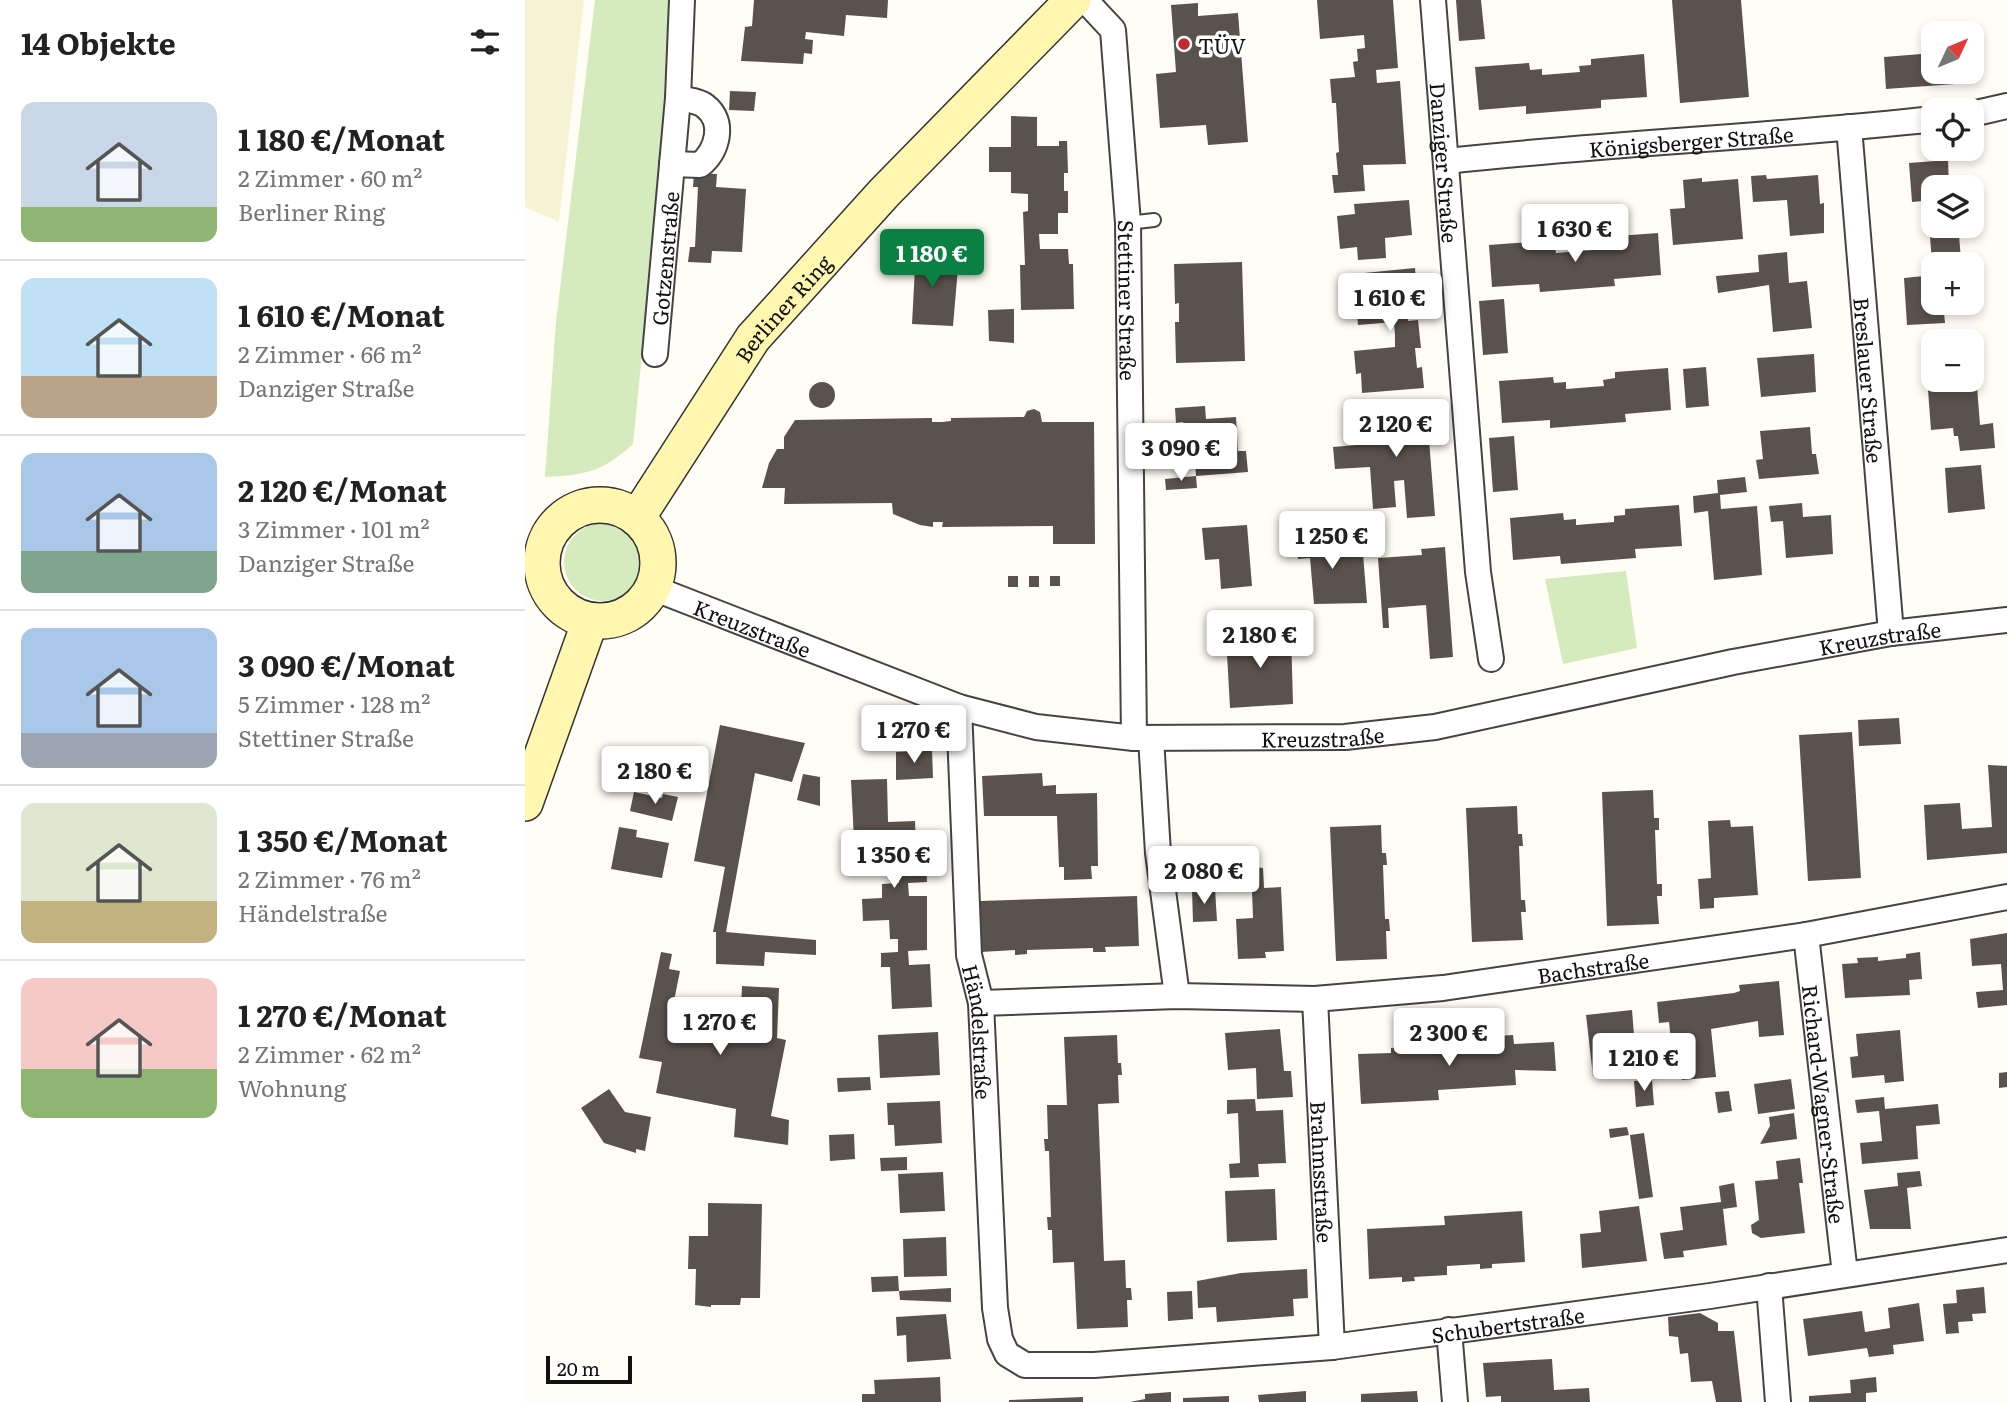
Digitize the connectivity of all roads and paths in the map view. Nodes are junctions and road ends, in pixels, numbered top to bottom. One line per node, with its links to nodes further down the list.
1 (682, 0): 5 (street, Gotzenstraße)
2 (1073, 0): 15 (main road, Berliner Ring)
3 (1085, 0): 13 (street, Stettiner Straße)
4 (1433, 0): 10 (street, Danziger Straße)
5 (678, 98): 11 (street, Gotzenstraße); 11 (street, Gotzenstraße)
6 (2007, 106): 7 (street)
7 (1984, 111)
8 (1921, 120): 9 (street, Königsberger Straße)
9 (1849, 127): 10 (street, Königsberger Straße); 20 (street, Breslauer Straße)
10 (1447, 160): 21 (street, Danziger Straße)
11 (672, 164): 14 (street, Gotzenstraße)
12 (1154, 220): 13 (lane)
13 (1128, 223): 23 (street, Stettiner Straße)
14 (656, 354)
15 (637, 518): 16 (main road); 17 (main road)
16 (536, 534): 19 (main road)
17 (653, 589): 19 (main road); 22 (street, Kreuzstraße)
18 (2007, 620): 20 (street, Kreuzstraße)
19 (590, 621): 24 (main road)
20 (1891, 633): 23 (street, Kreuzstraße)
21 (1491, 659)
22 (960, 707): 23 (street, Kreuzstraße); 29 (street, Händelstraße)
23 (1142, 738): 27 (street)
24 (525, 803)
25 (2007, 897): 26 (street, Bachstraße)
26 (1806, 935): 28 (street, Bachstraße); 31 (street, Richard-Wagner-Straße)
27 (1177, 996): 28 (street, Bachstraße); 29 (street, Bachstraße)
28 (1315, 999): 34 (street, Brahmsstraße)
29 (981, 1003): 35 (street, Händelstraße)
30 (2007, 1251): 31 (street, Schubertstraße)
31 (1845, 1274): 32 (street, Schubertstraße)
32 (1769, 1286): 33 (street, Schubertstraße); 37 (street)
33 (1449, 1330): 34 (street, Schubertstraße); 36 (street)
34 (1332, 1347): 35 (street, Schubertstraße)
35 (1007, 1354)
36 (1455, 1402)
37 (1778, 1402)

